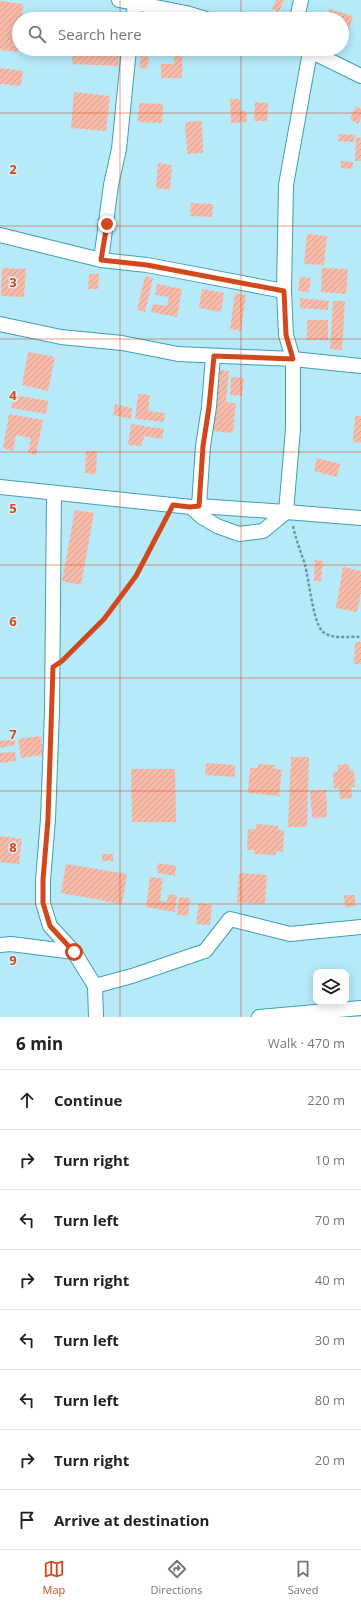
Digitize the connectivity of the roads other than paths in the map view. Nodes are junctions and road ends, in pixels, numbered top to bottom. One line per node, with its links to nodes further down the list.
1 (119, 0): 3 (street)
2 (301, 0): 6 (street)
3 (135, 4): 4 (street); 5 (street)
4 (134, 12)
5 (180, 12)
6 (298, 12)
7 (128, 56): 12 (street)
8 (307, 56): 13 (street)
9 (320, 56): 10 (street)
10 (361, 76)
11 (0, 235): 12 (street)
12 (101, 260): 13 (street)
13 (284, 291): 16 (street)
14 (0, 324): 15 (street)
15 (214, 356): 16 (street); 20 (street)
16 (293, 359): 17 (street); 21 (street)
17 (361, 366)
18 (0, 487): 19 (street)
19 (54, 493): 20 (street); 25 (street)
20 (195, 507): 21 (street); 21 (street)
21 (289, 512): 22 (street)
22 (361, 518)
23 (361, 927): 26 (street)
24 (0, 945): 25 (street)
25 (74, 952): 26 (street)
26 (95, 986): 28 (street)
27 (361, 1008): 29 (street)
28 (96, 1017)
29 (259, 1017)

